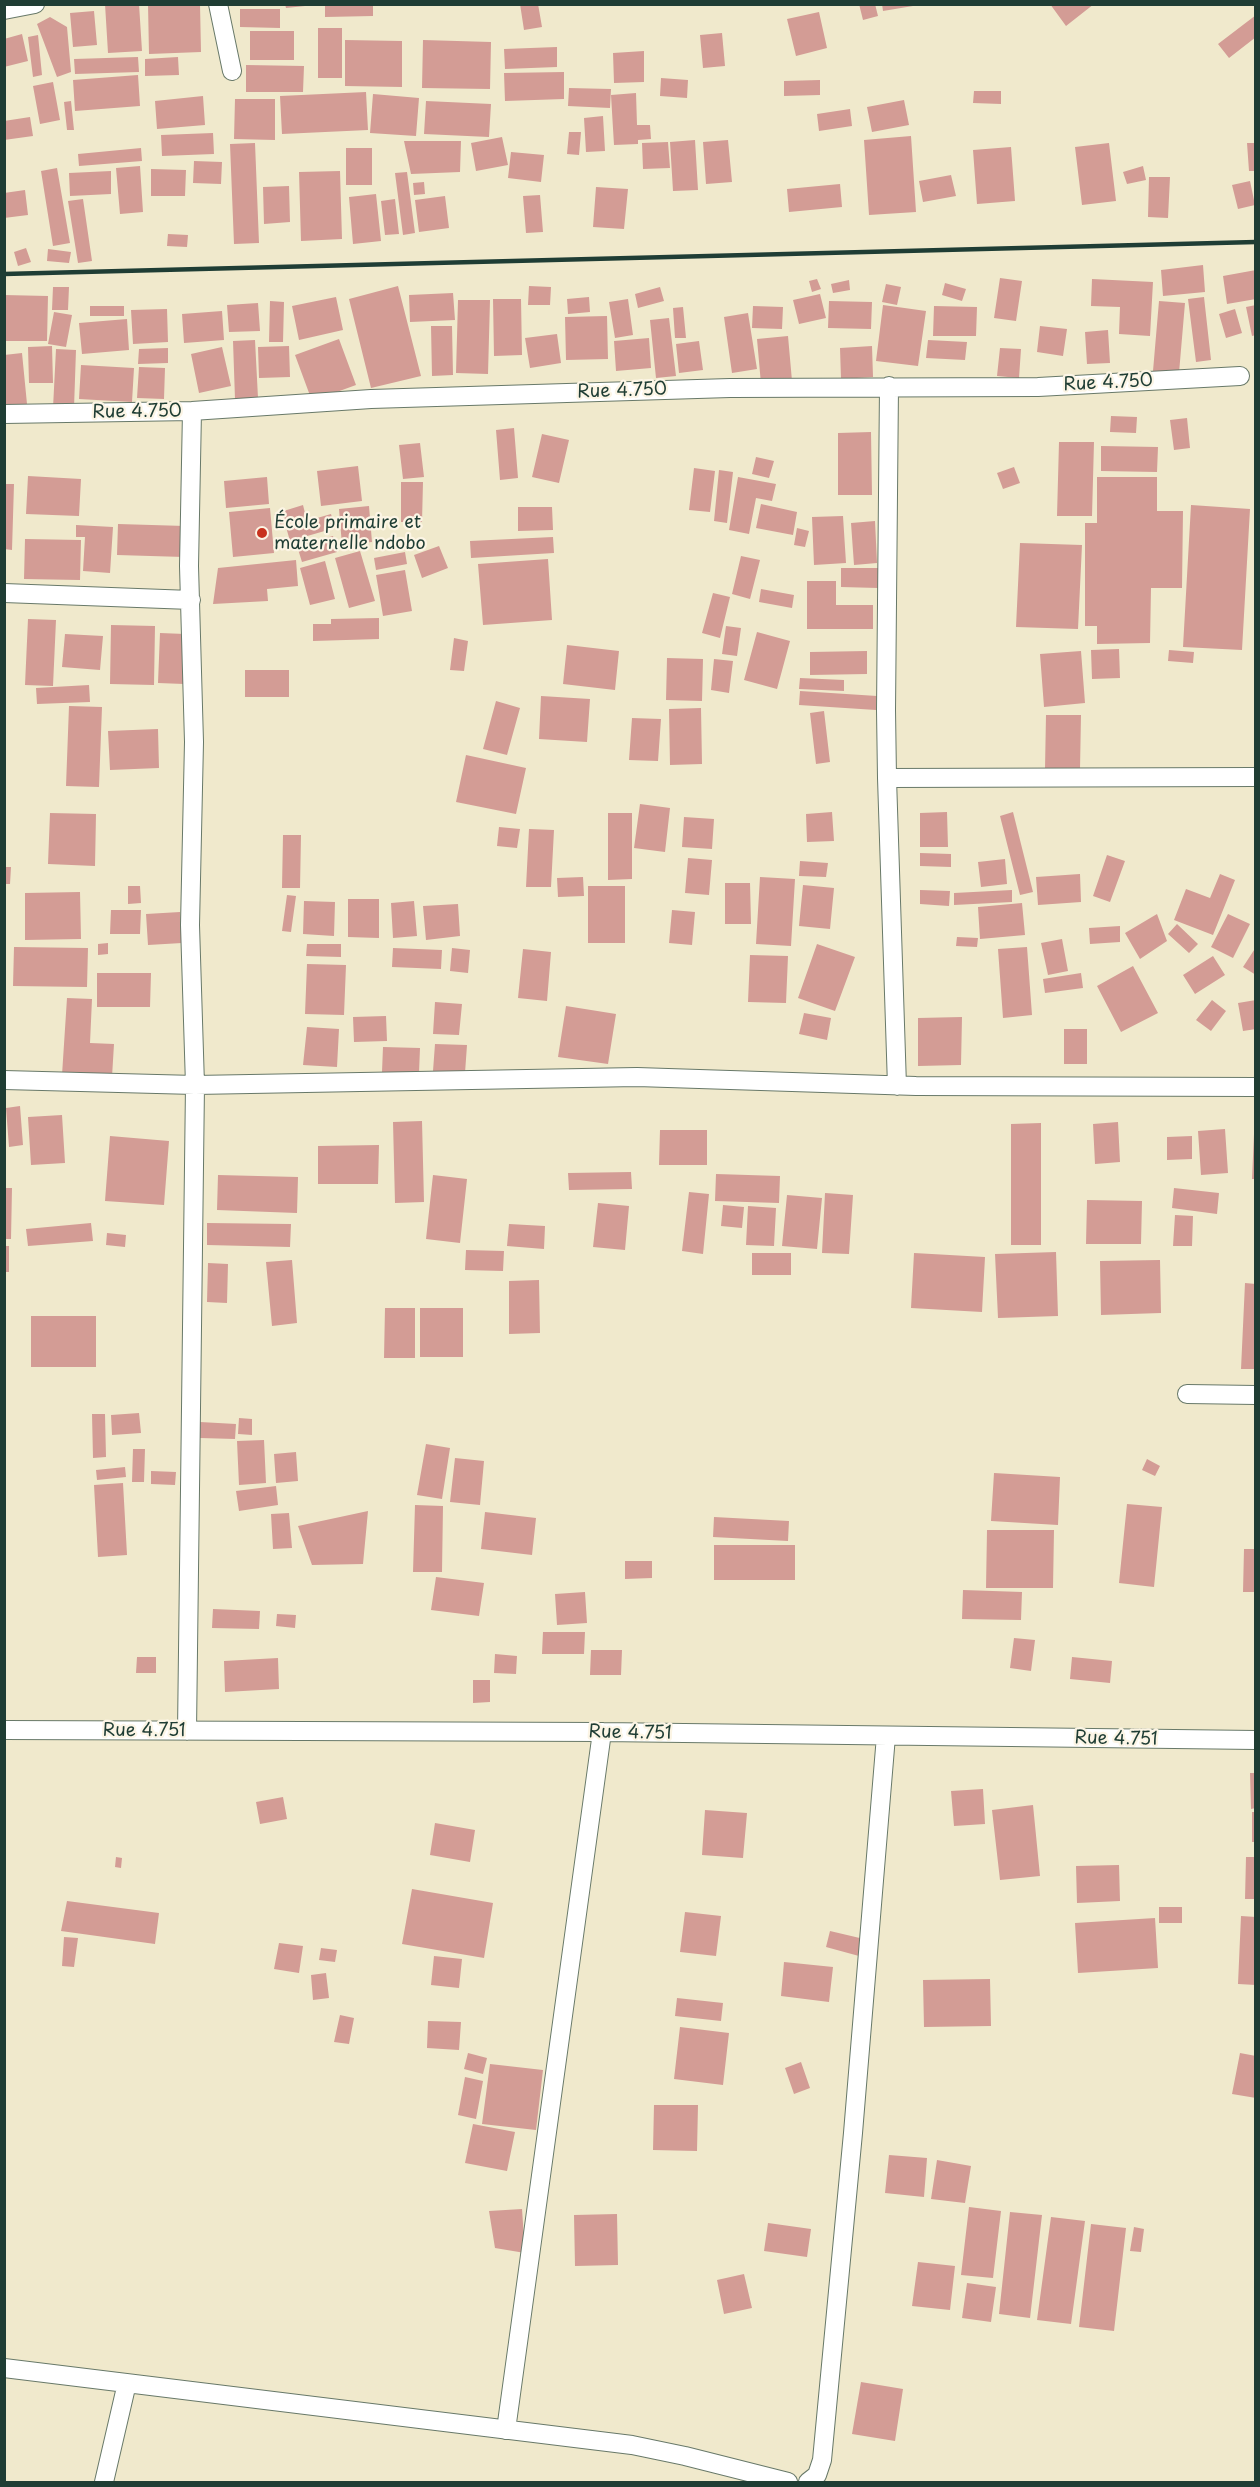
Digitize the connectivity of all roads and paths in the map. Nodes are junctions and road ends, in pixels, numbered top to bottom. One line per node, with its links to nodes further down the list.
1 (35, 4): 3 (street)
2 (218, 4): 4 (street)
3 (4, 10)
4 (232, 71)
5 (1240, 376): 6 (street, Rue 4.750)
6 (889, 386): 7 (street, Rue 4.750); 12 (street)
7 (192, 411): 8 (street, Rue 4.750); 10 (street)
8 (4, 414)
9 (4, 593): 10 (street)
10 (191, 600): 14 (street)
11 (1256, 777): 12 (street)
12 (887, 778): 15 (street)
13 (4, 1080): 14 (street)
14 (195, 1085): 15 (street); 20 (street)
15 (897, 1086): 16 (street)
16 (1256, 1087)
17 (1187, 1394): 18 (street)
18 (1256, 1395)
19 (4, 1730): 20 (street, Rue 4.751)
20 (187, 1731): 21 (street, Rue 4.751)
21 (602, 1732): 22 (street, Rue 4.751); 26 (street)
22 (886, 1736): 23 (street, Rue 4.751); 29 (street)
23 (1256, 1740)
24 (4, 2368): 25 (street)
25 (127, 2384): 26 (street); 27 (street)
26 (506, 2430): 28 (street)
27 (104, 2482)
28 (788, 2482)
29 (808, 2482)

